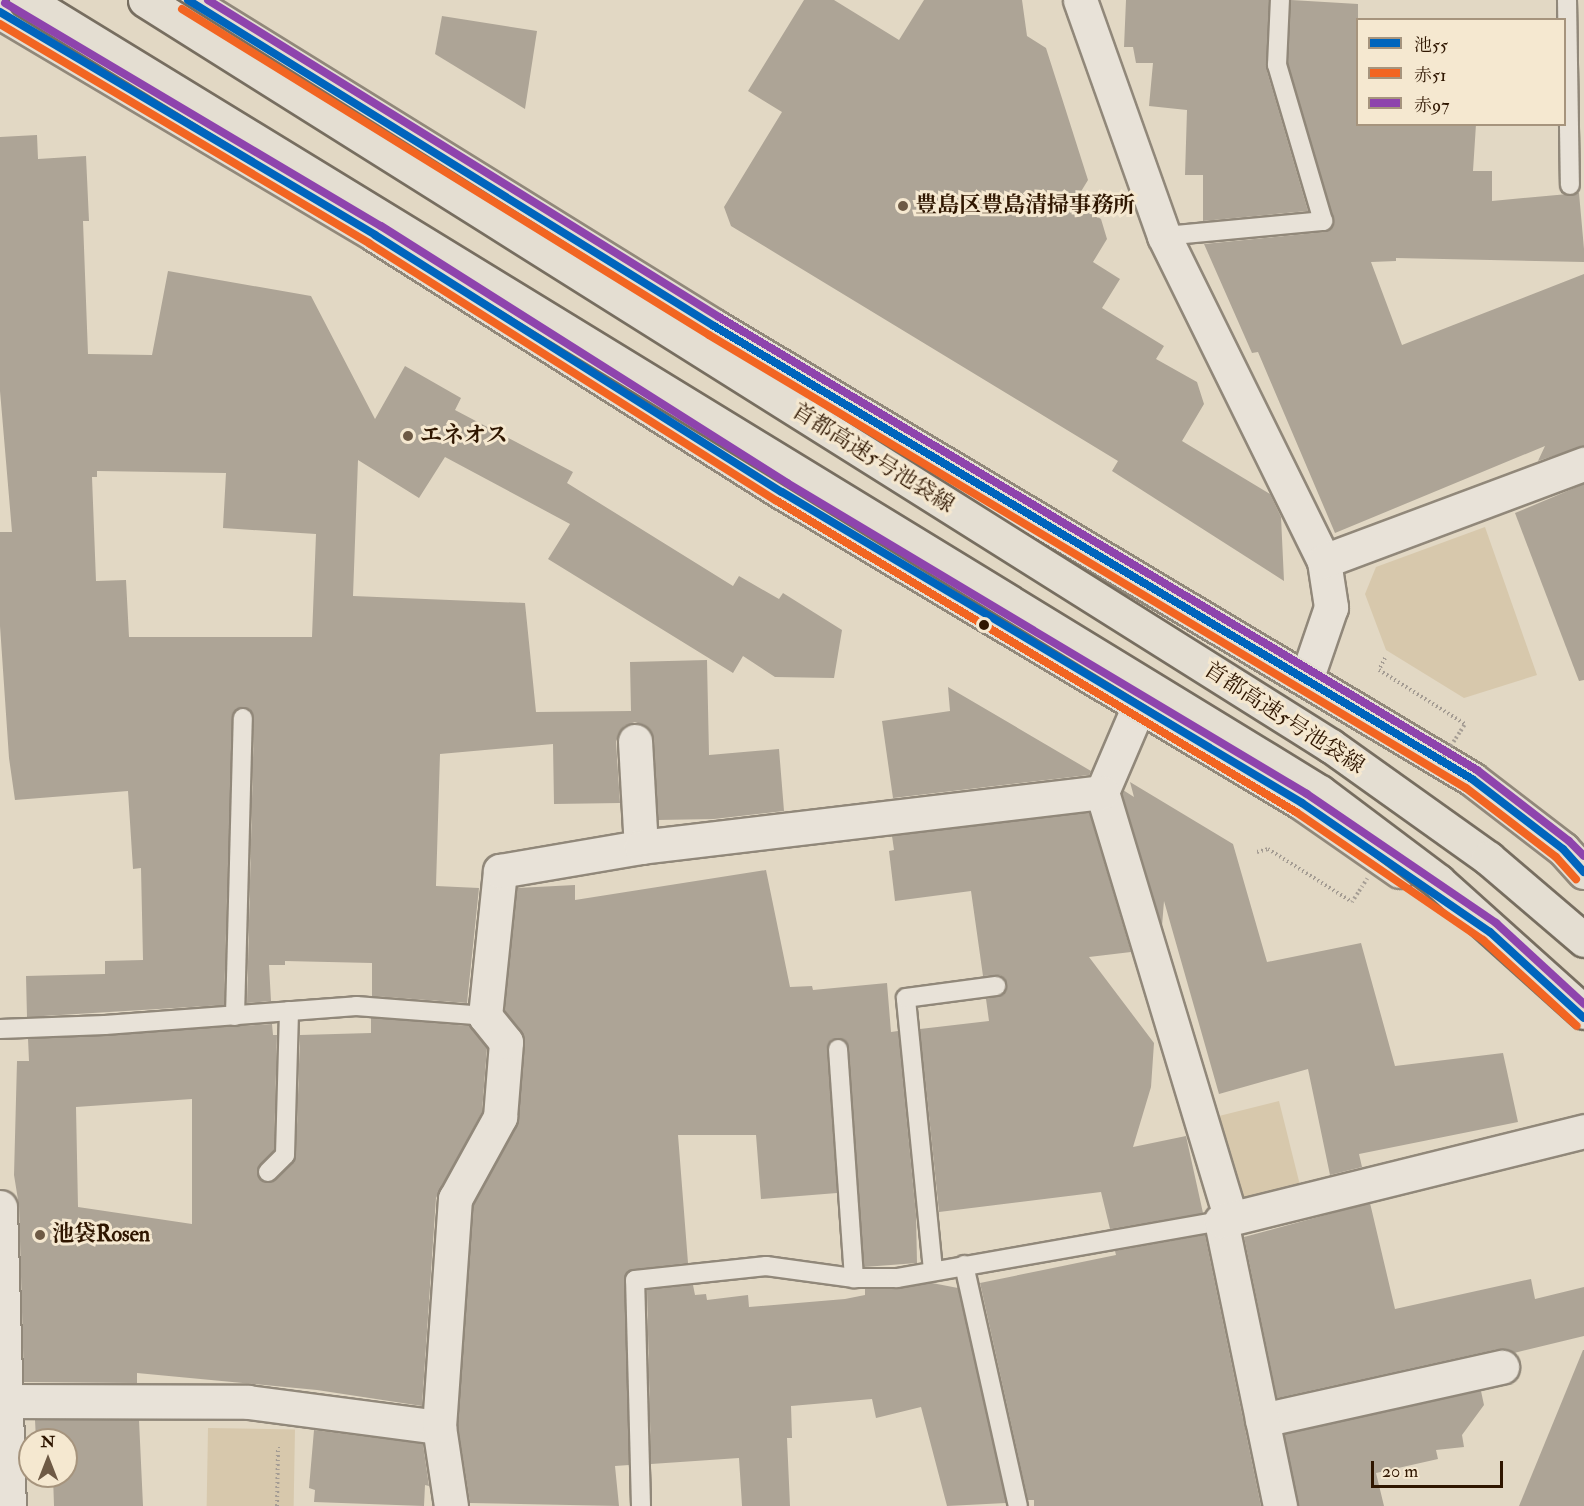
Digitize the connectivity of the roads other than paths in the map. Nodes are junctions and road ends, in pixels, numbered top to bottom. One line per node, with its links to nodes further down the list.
1 (26, 0): 22 (highway, 首都高速5号池袋線, bridge)
2 (145, 0): 19 (highway, 首都高速5号池袋線, bridge)
3 (188, 0): 12 (highway)
4 (1080, 0): 9 (street)
5 (1280, 0): 9 (lane)
6 (1567, 0): 8 (lane)
7 (0, 12): 13 (highway)
8 (1570, 185)
9 (1164, 236): 11 (street)
10 (1584, 464): 11 (street)
11 (1324, 561): 12 (street)
12 (1307, 677): 18 (highway)
13 (1138, 708): 16 (street); 25 (highway)
14 (243, 718): 23 (lane)
15 (635, 741): 17 (street)
16 (1102, 792): 17 (street); 31 (street)
17 (641, 847): 24 (street)
18 (1584, 872)
19 (1584, 940)
20 (996, 986): 33 (lane)
21 (289, 1011): 23 (lane); 24 (lane); 29 (lane)
22 (1584, 1012)
23 (235, 1016): 26 (lane)
24 (485, 1016): 38 (street)
25 (1584, 1018)
26 (0, 1029)
27 (838, 1048): 34 (lane)
28 (1584, 1131): 31 (street)
29 (268, 1172)
30 (0, 1207): 36 (street)
31 (1226, 1220): 32 (lane); 37 (street)
32 (964, 1265): 33 (lane); 42 (lane)
33 (933, 1270): 34 (lane)
34 (854, 1278): 41 (lane)
35 (1502, 1367): 37 (street)
36 (3, 1401): 38 (street); 39 (street)
37 (1262, 1420): 43 (street)
38 (439, 1427): 40 (street)
39 (9, 1506)
40 (451, 1506)
41 (641, 1506)
42 (1018, 1506)
43 (1280, 1506)

